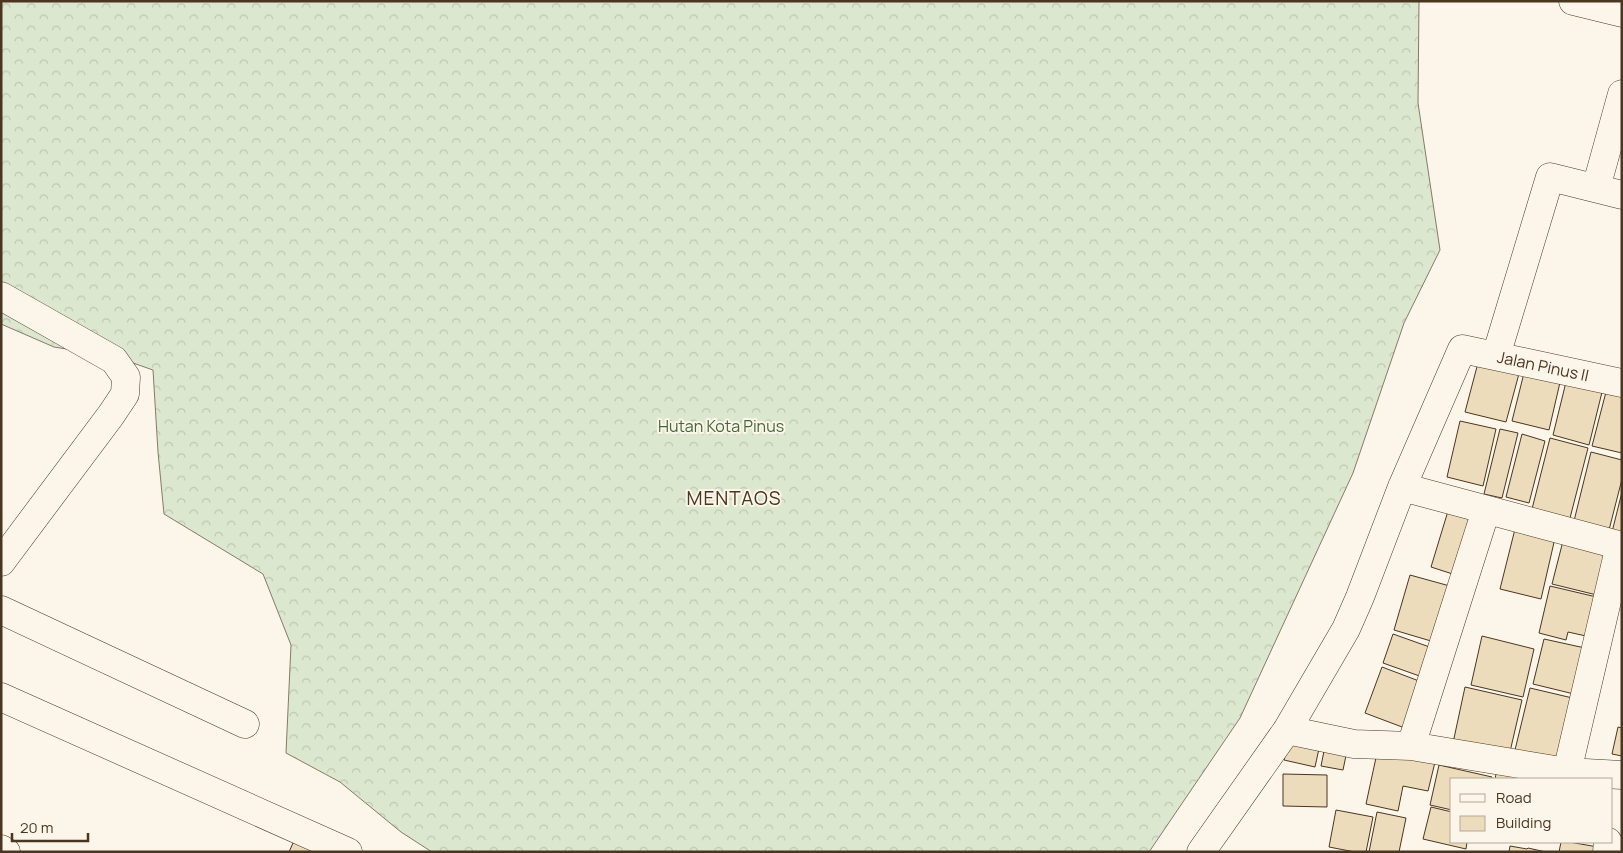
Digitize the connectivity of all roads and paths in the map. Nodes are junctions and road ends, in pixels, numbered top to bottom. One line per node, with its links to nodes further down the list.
1 (1573, 1): 2 (street)
2 (1622, 13)
3 (1622, 94): 4 (street)
4 (1609, 191): 6 (street)
5 (1, 296): 11 (street)
6 (1496, 356): 7 (street, Jalan Pinus II); 8 (street, Jalan Pinus II)
7 (1622, 383)
8 (1402, 488): 9 (street); 15 (street)
9 (1486, 510): 10 (street); 16 (street)
10 (1621, 545): 17 (street)
11 (1, 562)
12 (1, 610): 14 (street)
13 (1, 697): 21 (street)
14 (245, 724)
15 (1287, 730): 16 (street); 22 (street)
16 (1411, 746): 17 (street)
17 (1567, 772): 18 (street)
18 (1596, 778)
19 (1, 849): 20 (street)
20 (6, 852)
21 (348, 852)
22 (1201, 852)

